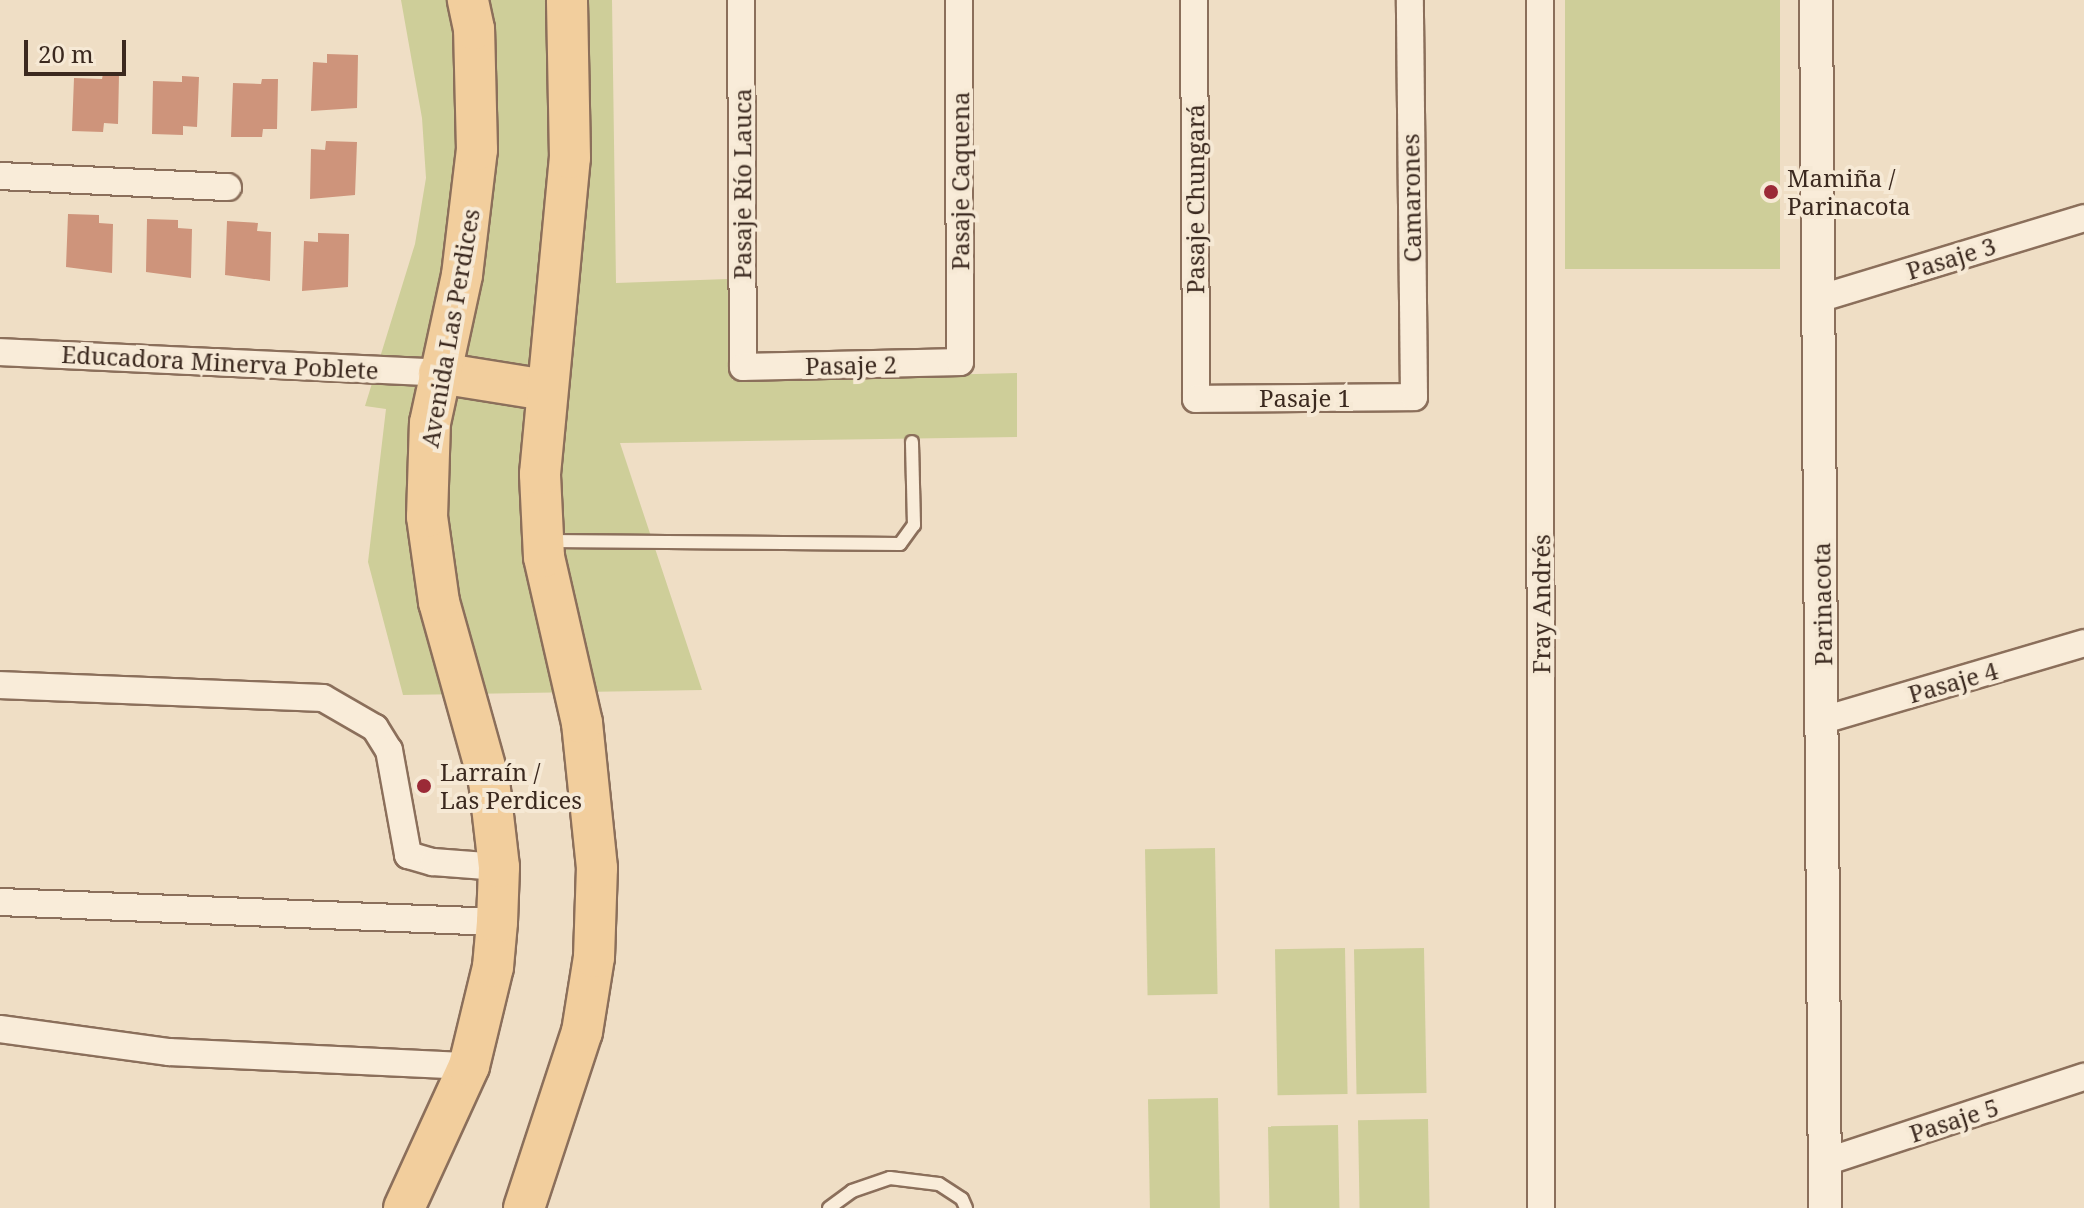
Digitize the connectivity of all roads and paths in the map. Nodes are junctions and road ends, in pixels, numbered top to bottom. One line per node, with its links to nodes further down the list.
1 (468, 0): 16 (main road, Avenida Las Perdices)
2 (567, 0): 17 (main road)
3 (741, 0): 15 (street, Pasaje Río Lauca)
4 (959, 0): 14 (street, Pasaje Caquena)
5 (1194, 0): 19 (street, Pasaje Chungará)
6 (1410, 0): 18 (street, Camarones)
7 (1540, 0): 36 (street, Fray Andrés)
8 (1816, 0): 12 (street, Parinacota)
9 (0, 176): 10 (street)
10 (228, 187)
11 (2084, 218): 12 (street, Pasaje 3)
12 (1818, 299): 24 (street, Parinacota)
13 (0, 352): 16 (street, Educadora Minerva Poblete)
14 (960, 362): 15 (street, Pasaje 2)
15 (743, 367)
16 (439, 373): 17 (main road); 25 (main road, Avenida Las Perdices)
17 (545, 390): 21 (main road)
18 (1414, 397): 19 (street, Pasaje 1)
19 (1196, 399)
20 (912, 442): 21 (lane)
21 (543, 541): 33 (main road)
22 (2084, 643): 24 (street, Pasaje 4)
23 (0, 685): 25 (street)
24 (1823, 720): 31 (street, Parinacota)
25 (499, 867): 27 (main road, Avenida Las Perdices)
26 (0, 902): 27 (street)
27 (497, 922): 29 (main road, Avenida Las Perdices)
28 (0, 1029): 29 (street)
29 (469, 1066): 32 (main road, Avenida Las Perdices)
30 (2084, 1077): 31 (street, Pasaje 5)
31 (1825, 1162): 37 (street, Parinacota)
32 (404, 1208)
33 (524, 1208)
34 (829, 1208): 35 (lane)
35 (966, 1208)
36 (1541, 1208)
37 (1825, 1208)

